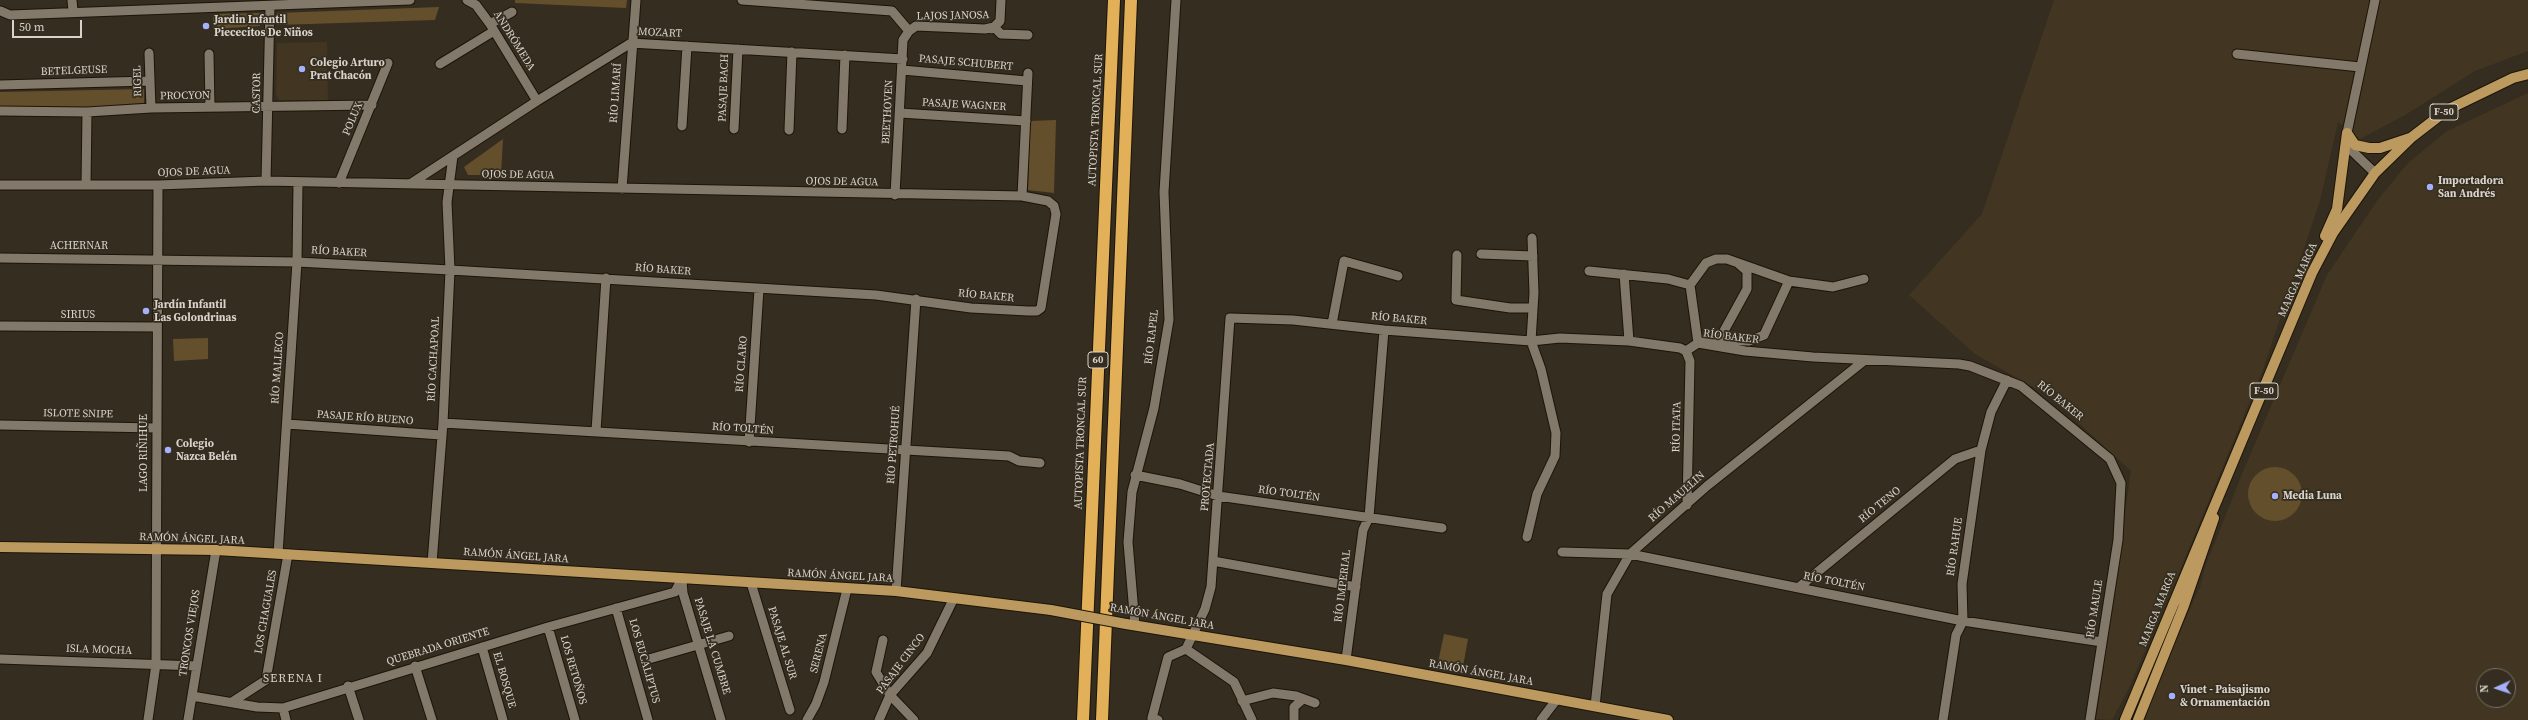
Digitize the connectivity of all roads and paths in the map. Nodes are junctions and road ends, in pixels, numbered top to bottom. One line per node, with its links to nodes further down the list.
1 (72, 0): 18 (street)
2 (219, 0): 14 (street)
3 (410, 0): 12 (street)
4 (466, 0): 21 (street, ANDRÓMEDA)
5 (636, 0): 24 (street, RÍO LIMARÍ)
6 (742, 0): 22 (street)
7 (1001, 0): 20 (street, LAJOS JANOSA)
8 (1114, 0): 175 (highway, AUTOPISTA TRONCAL SUR / 60)
9 (1131, 0): 176 (highway, 60)
10 (1176, 0): 111 (street, RÍO RAPEL)
11 (2375, 0): 35 (street)
12 (373, 1): 13 (street)
13 (334, 2): 16 (street)
14 (211, 3): 15 (street); 16 (street)
15 (142, 4): 18 (street)
16 (270, 6): 42 (street, CASTOR)
17 (0, 11): 18 (street)
18 (73, 12)
19 (512, 12): 21 (street)
20 (994, 27): 22 (street, LAJOS JANOSA); 23 (street)
21 (492, 28): 34 (street); 40 (street, ANDRÓMEDA)
22 (908, 31): 32 (street, BEETHOVEN)
23 (1028, 35)
24 (631, 43): 25 (street, MOZART); 40 (street, MOZART); 65 (street, RÍO LIMARÍ)
25 (687, 46): 26 (street, MOZART); 49 (street)
26 (738, 49): 28 (street, MOZART); 50 (street, PASAJE BACH)
27 (149, 52): 38 (street, RIGEL)
28 (792, 52): 31 (street, MOZART); 51 (street)
29 (209, 54): 43 (street)
30 (2237, 54): 35 (street)
31 (845, 55): 32 (street, MOZART); 52 (street)
32 (903, 60): 36 (street, BEETHOVEN)
33 (388, 63): 41 (street, POLUX)
34 (440, 64)
35 (2360, 67): 53 (street)
36 (902, 70): 47 (street, BEETHOVEN); 48 (street, PASAJE SCHUBERT)
37 (2528, 74): 54 (main road, MARGA MARGA / F-50)
38 (149, 81): 39 (street, BETELGEUSE); 44 (street, RIGEL)
39 (0, 85)
40 (537, 101): 55 (street, MOZART)
41 (372, 105): 42 (street, PROCYON); 59 (street, POLUX)
42 (268, 106): 43 (street, PROCYON); 57 (street, CASTOR)
43 (210, 107): 44 (street, PROCYON)
44 (150, 108): 46 (street, PROCYON)
45 (0, 111): 46 (street, PROCYON)
46 (87, 112): 62 (street)
47 (900, 113): 48 (street, PASAJE WAGNER); 66 (street, BEETHOVEN)
48 (1026, 121): 67 (street)
49 (682, 126)
50 (734, 129)
51 (789, 130)
52 (842, 130)
53 (2348, 134): 54 (main road); 56 (street); 79 (main road)
54 (2412, 137): 56 (main road, MARGA MARGA / F-50)
55 (453, 156): 60 (street, MOZART); 64 (street, RÍO CACHAPOAL)
56 (2375, 173): 79 (main road, MARGA MARGA / F-50)
57 (266, 181): 58 (street, OJOS DE AGUA); 63 (street, OJOS DE AGUA)
58 (298, 183): 59 (street, OJOS DE AGUA); 75 (street, RÍO MALLECO)
59 (339, 183): 60 (street, OJOS DE AGUA)
60 (409, 184): 64 (street, OJOS DE AGUA)
61 (0, 185): 62 (street, OJOS DE AGUA)
62 (86, 185): 63 (street, OJOS DE AGUA)
63 (158, 186): 74 (street, LAGO RIÑIHUE)
64 (451, 186): 65 (street, OJOS DE AGUA); 77 (street, RÍO CACHAPOAL)
65 (622, 189): 66 (street, OJOS DE AGUA)
66 (895, 195): 67 (street, OJOS DE AGUA)
67 (1022, 196): 68 (street, OJOS DE AGUA)
68 (1036, 198): 87 (street, RÍO BAKER)
69 (1532, 238): 72 (street)
70 (1481, 254): 72 (street)
71 (1457, 255): 88 (street)
72 (1533, 256): 88 (street)
73 (0, 258): 74 (street, ACHERNAR)
74 (158, 262): 75 (street, RÍO BAKER); 92 (street, LAGO RIÑIHUE)
75 (297, 262): 77 (street, RÍO BAKER); 102 (street, RÍO MALLECO)
76 (1739, 263): 84 (street); 85 (street); 94 (street)
77 (450, 270): 82 (street, RÍO BAKER); 101 (street, RÍO CACHAPOAL)
78 (1589, 271): 80 (street)
79 (2312, 273): 115 (main road, MARGA MARGA / F-50)
80 (1624, 274): 85 (street); 96 (street)
81 (1398, 276): 90 (street)
82 (606, 278): 86 (street, RÍO BAKER); 105 (street)
83 (1864, 279): 84 (street)
84 (1789, 281): 94 (street)
85 (1690, 285): 97 (street)
86 (759, 288): 87 (street, RÍO BAKER); 107 (street, RÍO CLARO)
87 (916, 300): 108 (street, RÍO PETROHUÉ)
88 (1533, 308): 95 (street)
89 (1230, 318): 90 (street, RÍO BAKER); 112 (street, PROYECTADA)
90 (1332, 324): 93 (street, RÍO BAKER)
91 (0, 326): 92 (street, SIRIUS)
92 (157, 327): 104 (street, LAGO RIÑIHUE)
93 (1384, 330): 95 (street, RÍO BAKER); 116 (street)
94 (1719, 340): 97 (street)
95 (1531, 341): 96 (street, RÍO BAKER); 118 (street)
96 (1629, 342): 98 (street, RÍO BAKER)
97 (1698, 343): 98 (street, RÍO BAKER); 99 (street, RÍO BAKER)
98 (1686, 351): 114 (street, RÍO ITATA)
99 (1865, 360): 100 (street, RÍO BAKER); 114 (street, RÍO MAULLIN)
100 (2007, 380): 109 (street, RÍO RAHUE); 113 (street, RÍO BAKER)
101 (443, 423): 105 (street, RÍO TOLTÉN); 106 (street, RÍO CACHAPOAL)
102 (287, 424): 106 (street, PASAJE RÍO BUENO); 123 (street, RÍO MALLECO)
103 (0, 425): 104 (street, ISLOTE SNIPE)
104 (156, 428): 120 (street, LAGO RIÑIHUE)
105 (596, 431): 107 (street, RÍO TOLTÉN)
106 (441, 435): 127 (street, RÍO CACHAPOAL)
107 (749, 442): 108 (street, RÍO TOLTÉN)
108 (906, 450): 110 (street, RÍO TOLTÉN); 133 (street, RÍO PETROHUÉ)
109 (1981, 450): 132 (street, RÍO TENO); 136 (street, RÍO RAHUE)
110 (1040, 463)
111 (1135, 475): 112 (street, RÍO TOLTÉN); 137 (street, RÍO RAPEL)
112 (1218, 496): 116 (street, RÍO TOLTÉN); 126 (street, PROYECTADA)
113 (2122, 501): 142 (street, RÍO MAULE)
114 (1688, 505): 125 (street, RÍO MAULLIN)
115 (2215, 508): 184 (main road, MARGA MARGA / F-50); 185 (main road, MARGA MARGA / F-50)
116 (1369, 517): 117 (street, RÍO TOLTÉN); 130 (street, RÍO IMPERIAL)
117 (1442, 528)
118 (1527, 537)
119 (0, 547): 120 (main road, RAMÓN ÁNGEL JARA)
120 (155, 549): 121 (main road, RAMÓN ÁNGEL JARA); 149 (street, LAGO RIÑIHUE)
121 (216, 550): 123 (main road, RAMÓN ÁNGEL JARA); 150 (street, TRONCOS VIEJOS)
122 (1562, 552): 125 (street, RÍO TOLTÉN)
123 (278, 554): 124 (main road, RAMÓN ÁNGEL JARA)
124 (288, 554): 127 (main road, RAMÓN ÁNGEL JARA); 158 (street, LOS CHAGUALES)
125 (1630, 554): 132 (street, RÍO TOLTÉN); 160 (street, RÍO MAULLIN)
126 (1212, 561): 130 (street); 139 (street, PROYECTADA)
127 (432, 563): 128 (main road, RAMÓN ÁNGEL JARA)
128 (682, 578): 129 (main road, RAMÓN ÁNGEL JARA); 135 (street, QUEBRADA ORIENTE); 143 (street, PASAJE LA CUMBRE)
129 (751, 583): 131 (main road, RAMÓN ÁNGEL JARA); 162 (street, PASAJE AL SUR)
130 (1356, 587): 148 (street, RÍO IMPERIAL)
131 (847, 588): 133 (main road, RAMÓN ÁNGEL JARA); 172 (street, SERENA)
132 (1798, 588): 136 (street, RÍO TOLTÉN)
133 (896, 591): 134 (main road, RAMÓN ÁNGEL JARA)
134 (953, 600): 137 (main road, RAMÓN ÁNGEL JARA, bridge); 153 (street, PASAJE CINCO)
135 (616, 608): 138 (street, QUEBRADA ORIENTE); 170 (street, LOS EUCALIPTUS)
136 (1963, 620): 142 (street, RÍO TOLTÉN); 182 (street, RÍO RAHUE)
137 (1131, 625): 139 (main road, RAMÓN ÁNGEL JARA)
138 (548, 626): 144 (street, QUEBRADA ORIENTE); 169 (street, LOS RETOÑOS)
139 (1193, 635): 145 (street, PROYECTADA); 148 (main road, RAMÓN ÁNGEL JARA)
140 (729, 636): 143 (street)
141 (883, 640): 153 (street)
142 (2102, 642): 183 (street, RÍO MAULE)
143 (699, 644): 147 (street); 171 (street, PASAJE LA CUMBRE)
144 (482, 647): 151 (street, QUEBRADA ORIENTE); 168 (street, EL BOSQUE)
145 (1186, 649): 157 (street); 177 (street)
146 (0, 659): 149 (street, ISLA MOCHA)
147 (649, 659)
148 (1346, 660): 156 (main road, RAMÓN ÁNGEL JARA)
149 (156, 664): 150 (street, ISLA MOCHA); 163 (street, LAGO RIÑIHUE)
150 (197, 666): 154 (street, TRONCOS VIEJOS)
151 (415, 666): 152 (street, QUEBRADA ORIENTE); 167 (street)
152 (348, 686): 161 (street, QUEBRADA ORIENTE); 166 (street)
153 (890, 695): 173 (street, PASAJE CINCO); 174 (street)
154 (192, 696): 158 (street, QUEBRADA ORIENTE); 164 (street, TRONCOS VIEJOS)
155 (1303, 699): 157 (street); 159 (street); 179 (street)
156 (1557, 699): 160 (main road, RAMÓN ÁNGEL JARA); 180 (street)
157 (1242, 701): 178 (street)
158 (232, 702): 161 (street, QUEBRADA ORIENTE)
159 (1315, 703)
160 (1595, 706): 181 (main road, RAMÓN ÁNGEL JARA)
161 (282, 708): 165 (street)
162 (790, 710)
163 (148, 720)
164 (188, 720)
165 (286, 720)
166 (359, 720)
167 (432, 720)
168 (503, 720)
169 (575, 720)
170 (648, 720)
171 (721, 720)
172 (807, 720)
173 (879, 720)
174 (914, 720)
175 (1084, 720)
176 (1102, 720)
177 (1158, 720)
178 (1252, 720)
179 (1294, 720)
180 (1542, 720)
181 (1668, 720)
182 (1943, 720)
183 (2090, 720)
184 (2125, 720)
185 (2138, 720)

